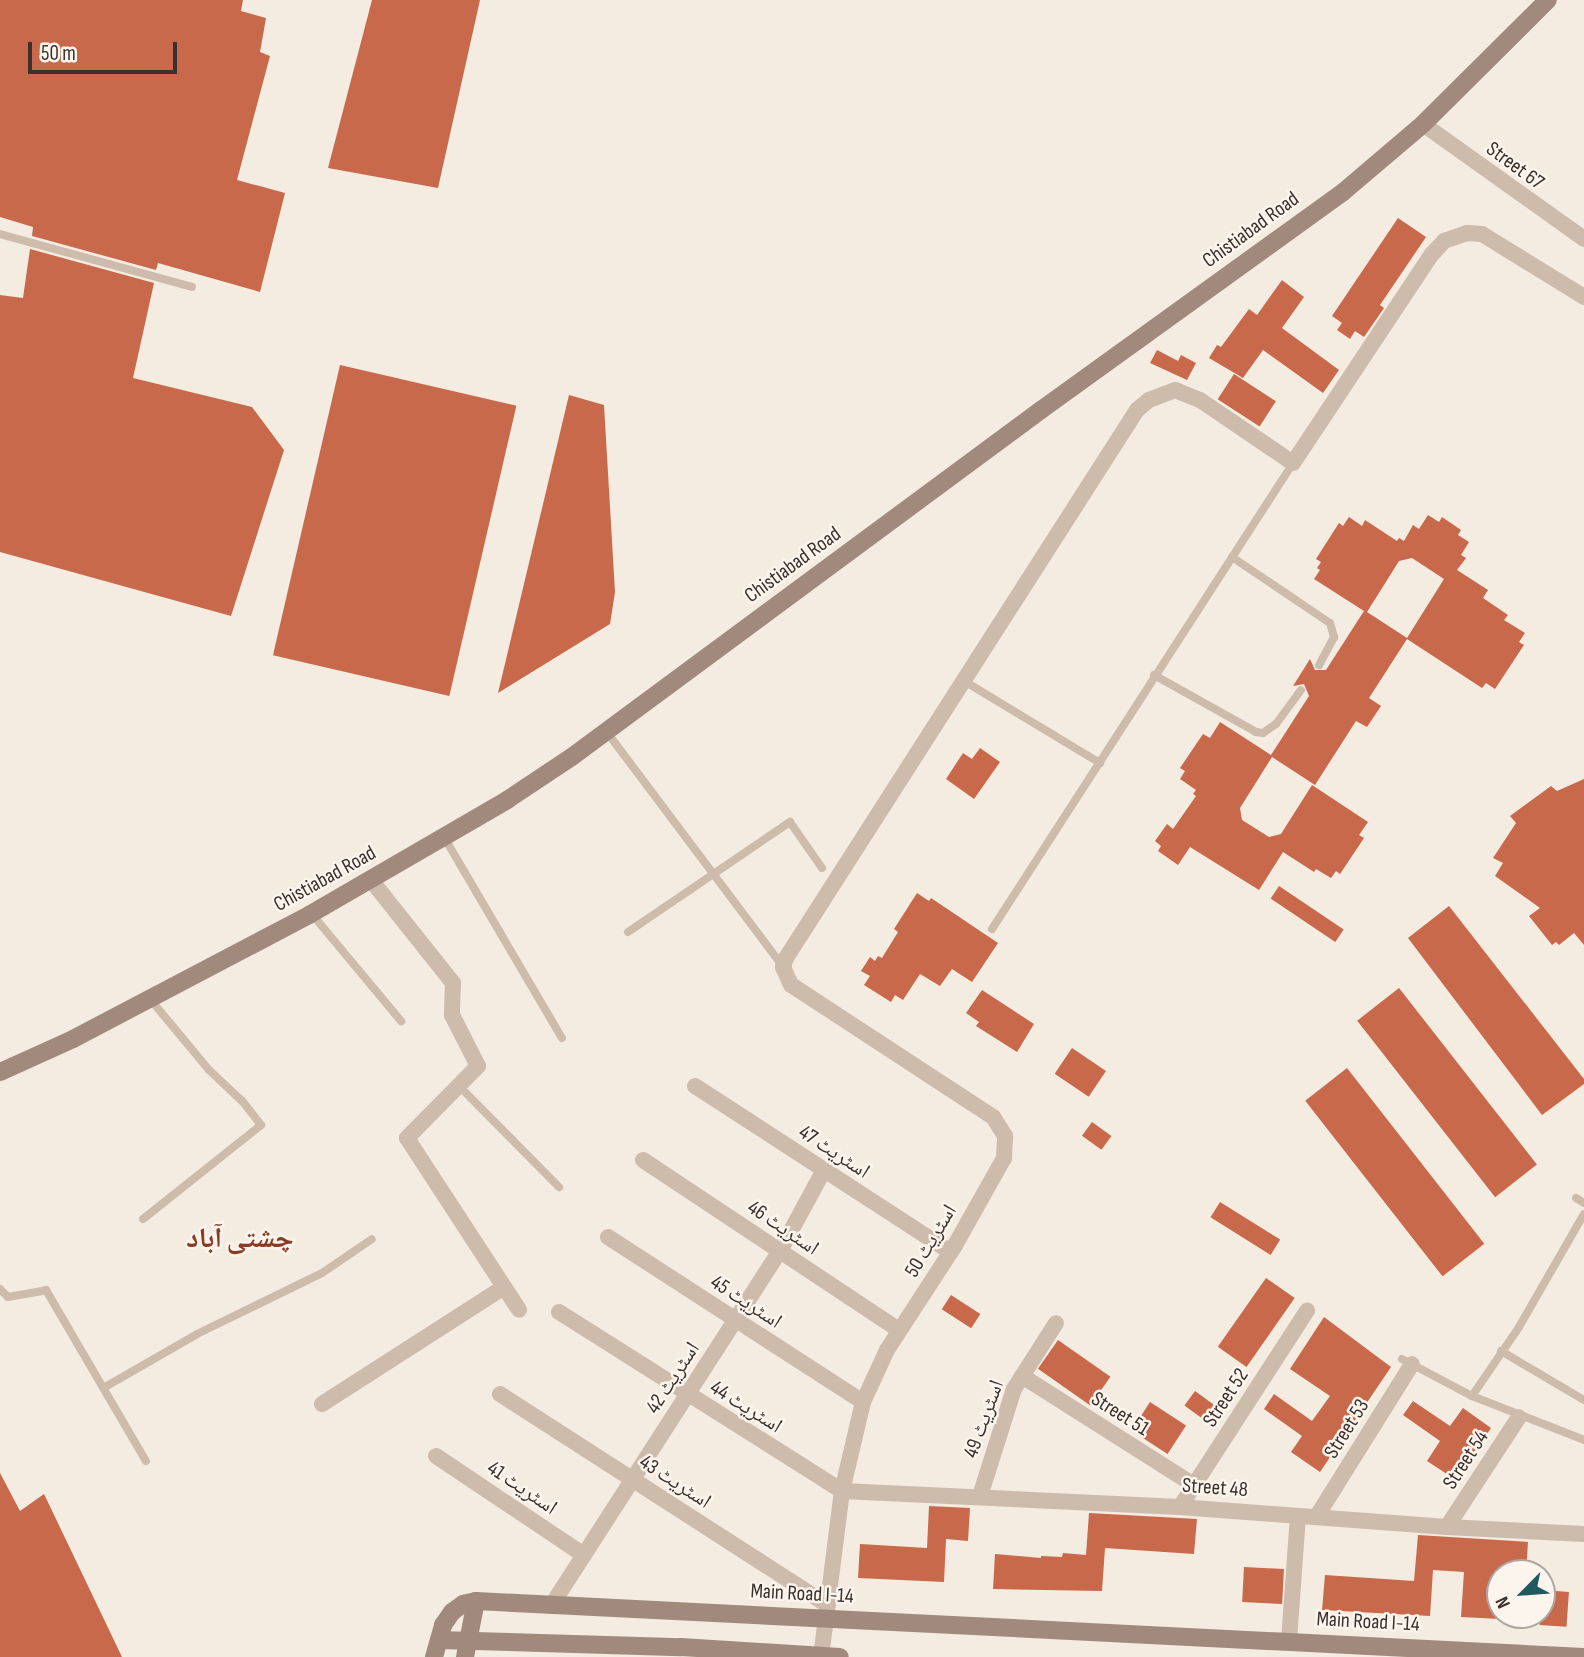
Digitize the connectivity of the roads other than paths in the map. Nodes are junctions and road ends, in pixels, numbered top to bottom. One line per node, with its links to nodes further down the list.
1 (1548, 0): 2 (main road, Chistiabad Road)
2 (1423, 124): 4 (street, Street 67); 13 (main road, Chistiabad Road)
3 (0, 234): 5 (lane)
4 (1584, 239)
5 (192, 287)
6 (1584, 298): 7 (street)
7 (1293, 463): 8 (lane); 11 (street)
8 (1232, 557): 9 (lane); 10 (lane)
9 (1319, 665)
10 (1154, 675): 12 (lane); 14 (lane)
11 (964, 681): 14 (lane); 22 (street)
12 (1301, 690)
13 (606, 731): 15 (main road, Chistiabad Road); 17 (lane)
14 (1100, 763): 20 (lane)
15 (444, 837): 18 (main road, Chistiabad Road); 25 (lane)
16 (821, 868): 17 (lane)
17 (712, 872): 21 (lane); 22 (lane)
18 (371, 880): 19 (main road, Chistiabad Road); 28 (street)
19 (311, 913): 23 (main road, Chistiabad Road); 24 (lane)
20 (992, 929)
21 (628, 932)
22 (783, 967): 37 (street, اسٹریٹ 50)
23 (150, 999): 26 (main road, Chistiabad Road); 33 (lane)
24 (401, 1021)
25 (562, 1038)
26 (0, 1072)
27 (695, 1086): 30 (street, اسٹریٹ 47)
28 (460, 1087): 31 (lane); 38 (street)
29 (643, 1160): 36 (street, اسٹریٹ 46)
30 (824, 1170): 36 (street, اسٹریٹ 42); 37 (street, اسٹریٹ 47)
31 (559, 1187)
32 (1584, 1214): 46 (lane)
33 (143, 1219)
34 (608, 1237): 43 (street, اسٹریٹ 45)
35 (372, 1239): 49 (lane)
36 (780, 1251): 43 (street, اسٹریٹ 42); 45 (street, اسٹریٹ 46)
37 (951, 1252): 45 (street, اسٹریٹ 50)
38 (504, 1287): 40 (street); 55 (street)
39 (0, 1289): 49 (lane)
40 (519, 1310)
41 (1307, 1311): 61 (street, Street 52)
42 (559, 1312): 51 (street, اسٹریٹ 44)
43 (735, 1320): 51 (street, اسٹریٹ 42); 54 (street, اسٹریٹ 45)
44 (1056, 1323): 48 (street, اسٹریٹ 49)
45 (899, 1330): 54 (street, اسٹریٹ 50)
46 (1502, 1351): 52 (lane); 53 (lane)
47 (1407, 1362): 52 (lane); 66 (street, Street 53)
48 (1022, 1377): 61 (street, Street 51); 63 (street, اسٹریٹ 49)
49 (105, 1387): 59 (lane)
50 (500, 1394): 60 (street, اسٹریٹ 43)
51 (687, 1395): 60 (street, اسٹریٹ 42); 62 (street, اسٹریٹ 44)
52 (1472, 1396): 56 (lane)
53 (1584, 1400)
54 (863, 1402): 62 (street, اسٹریٹ 50)
55 (322, 1404)
56 (1519, 1417): 57 (lane); 67 (street, Street 54)
57 (1584, 1440)
58 (436, 1456): 69 (street, اسٹریٹ 41)
59 (146, 1461)
60 (633, 1480): 69 (street, اسٹریٹ 42); 72 (street, اسٹریٹ 43)
61 (1195, 1486): 64 (street, Street 52)
62 (842, 1491): 63 (street, Street 48); 72 (street, اسٹریٹ 50)
63 (981, 1496): 64 (street, Street 48)
64 (1180, 1507): 65 (street, Street 48)
65 (1298, 1516): 66 (street, Street 48); 73 (street)
66 (1317, 1516): 67 (street, Street 48)
67 (1447, 1527): 68 (street, Street 48)
68 (1584, 1534)
69 (584, 1555): 71 (street, اسٹریٹ 42)
70 (476, 1601): 71 (main road, Main Road I-14); 74 (main road); 75 (main road)
71 (551, 1606): 72 (main road, Main Road I-14)
72 (826, 1612): 73 (main road, Main Road I-14); 76 (street, اسٹریٹ 50)
73 (1289, 1641): 78 (main road, Main Road I-14)
74 (437, 1648): 75 (main road)
75 (467, 1649): 76 (main road)
76 (821, 1656): 77 (main road)
77 (840, 1657)
78 (1584, 1657)

